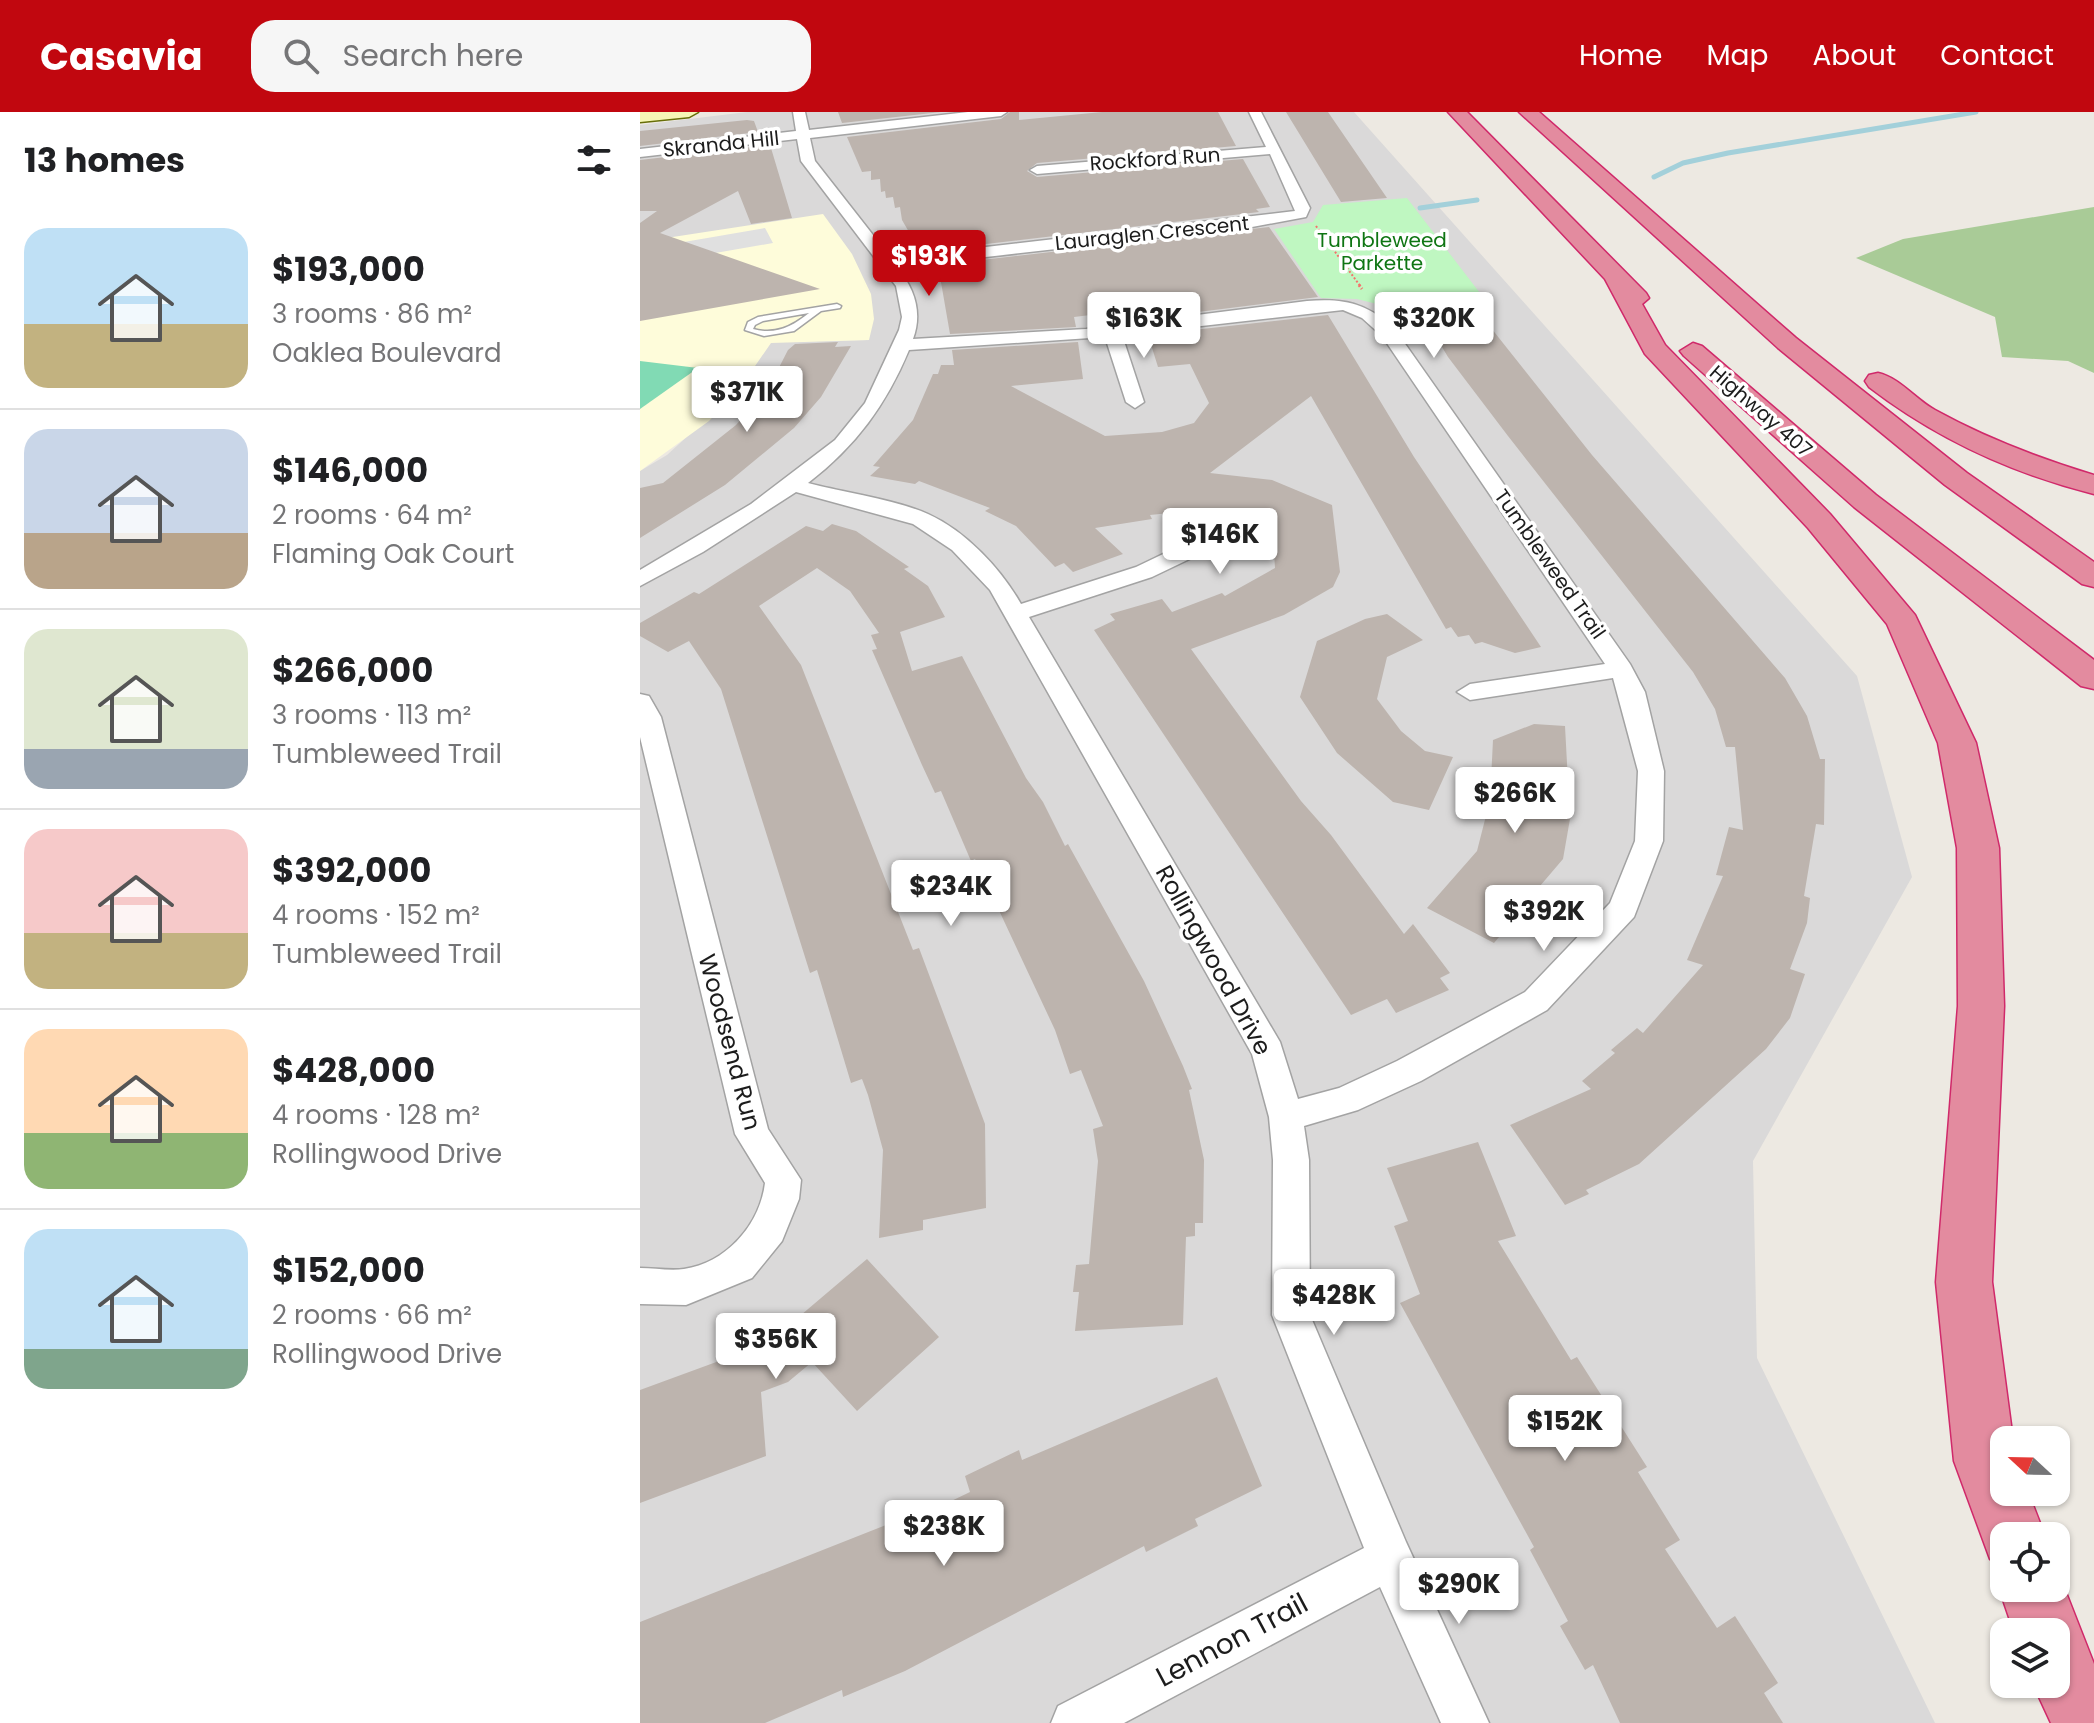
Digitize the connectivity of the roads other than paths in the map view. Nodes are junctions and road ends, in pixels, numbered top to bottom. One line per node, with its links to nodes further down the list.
1 (647, 112): 8 (street)
2 (689, 112): 8 (street)
3 (799, 112): 9 (street)
4 (1001, 112): 9 (street)
5 (1255, 112): 10 (street)
6 (1457, 112): 15 (highway, Highway 407)
7 (1528, 112): 13 (highway)
8 (640, 115)
9 (803, 134): 11 (street, Skranda Hill); 14 (street)
10 (1274, 150): 12 (street, Rockford Run); 14 (street, Lauraglen Crescent)
11 (640, 153)
12 (1037, 170)
13 (1643, 216): 22 (highway); 24 (highway)
14 (889, 263): 19 (street)
15 (1617, 279): 28 (highway, Highway 407); 33 (highway)
16 (837, 306): 17 (lane)
17 (819, 309): 17 (lane)
18 (1112, 331): 19 (street); 20 (street); 27 (street, Tumbleweed Trail)
19 (902, 345): 21 (street)
20 (1135, 402)
21 (789, 484): 25 (street); 26 (street, Rollingwood Drive)
22 (2094, 485)
23 (1192, 549): 26 (street)
24 (2094, 577)
25 (640, 579)
26 (1013, 614): 31 (street, Rollingwood Drive)
27 (1621, 669): 29 (street); 31 (street, Tumbleweed Trail)
28 (2094, 678)
29 (1470, 692)
30 (640, 702): 32 (street, Woodsend Run)
31 (1286, 1117): 34 (street, Rollingwood Drive)
32 (640, 1286)
33 (2008, 1522)
34 (1390, 1558): 36 (street, Lennon Trail); 37 (street, Rollingwood Drive)
35 (2070, 1689): 38 (highway)
36 (1075, 1723)
37 (1465, 1723)
38 (2089, 1723)

